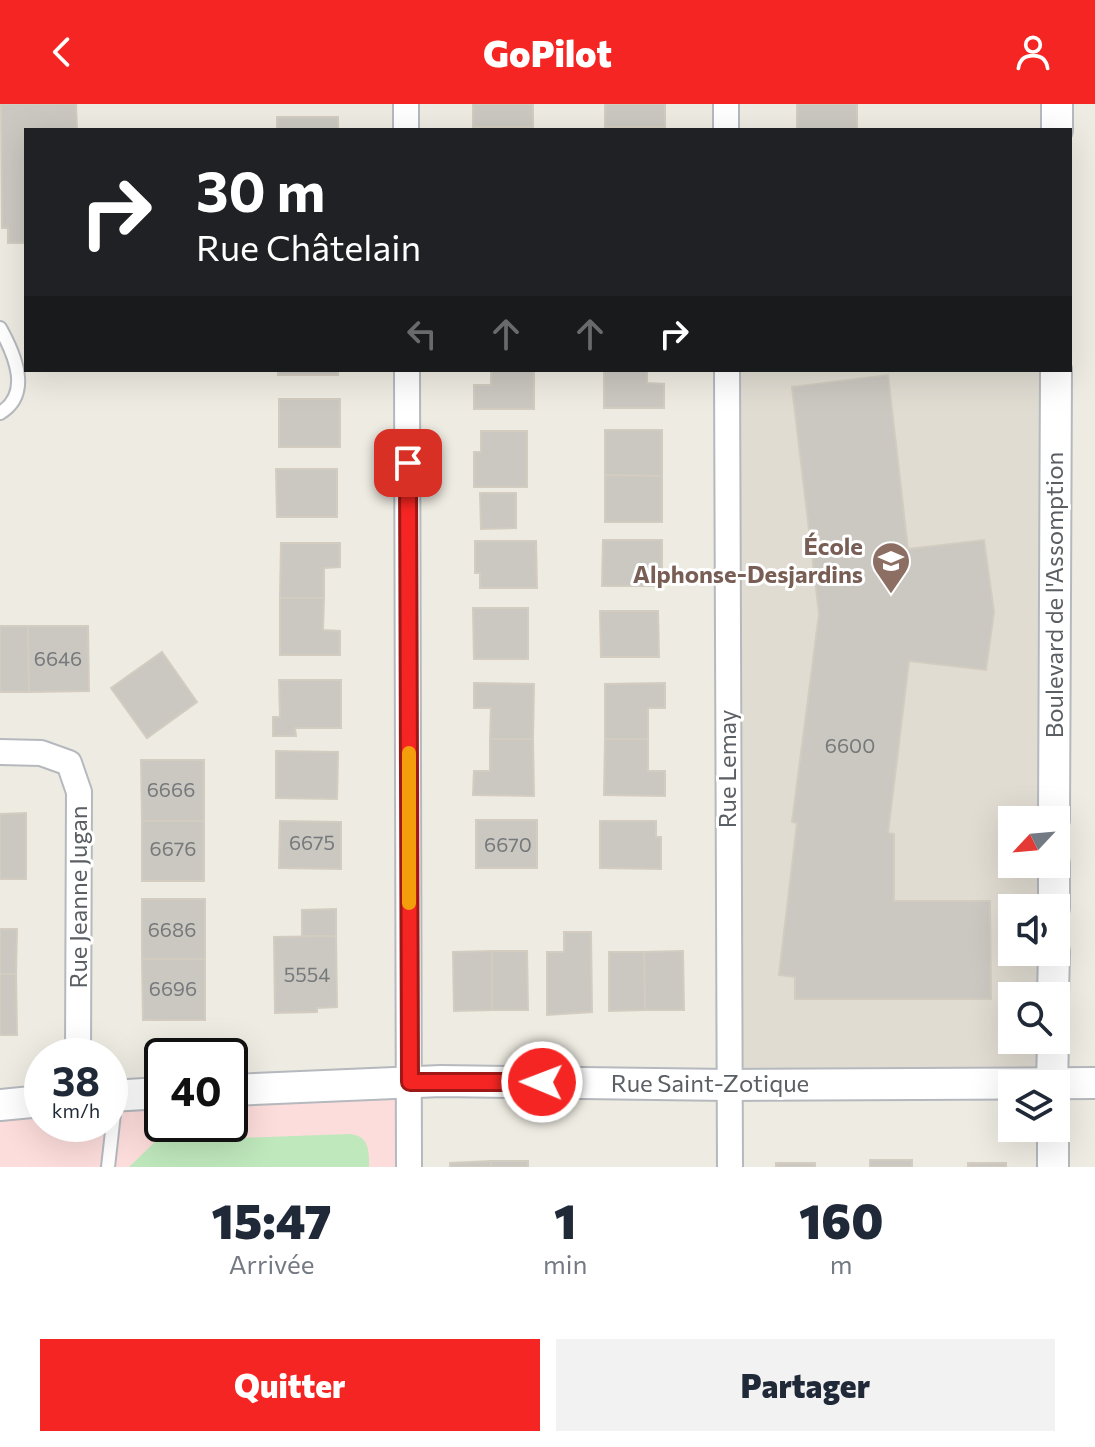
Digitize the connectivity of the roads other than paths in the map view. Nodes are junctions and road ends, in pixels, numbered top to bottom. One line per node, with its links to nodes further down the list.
1 (406, 104): 4 (street)
2 (726, 104): 5 (street)
3 (1057, 104): 6 (street)
4 (406, 128)
5 (726, 128)
6 (1057, 128)
7 (0, 328): 11 (lane)
8 (407, 372): 15 (street)
9 (727, 372): 19 (street, Rue Lemay)
10 (1056, 372): 13 (street, Boulevard de l'Assomption)
11 (0, 413)
12 (0, 752): 14 (street, Rue Jeanne Jugan)
13 (1054, 806)
14 (78, 1038)
15 (410, 1082): 19 (street, Rue Saint-Zotique); 20 (street, Rue Saint-Zotique); 26 (street)
16 (1095, 1083): 18 (street, Rue Saint-Zotique)
17 (998, 1084): 19 (street, Rue Saint-Zotique)
18 (1070, 1084)
19 (729, 1085): 27 (street, Rue Lemay)
20 (248, 1089)
21 (24, 1103): 22 (street)
22 (0, 1105)
23 (110, 1142): 25 (lane)
24 (1053, 1142): 28 (street)
25 (108, 1167)
26 (409, 1167)
27 (730, 1167)
28 (1053, 1167)

